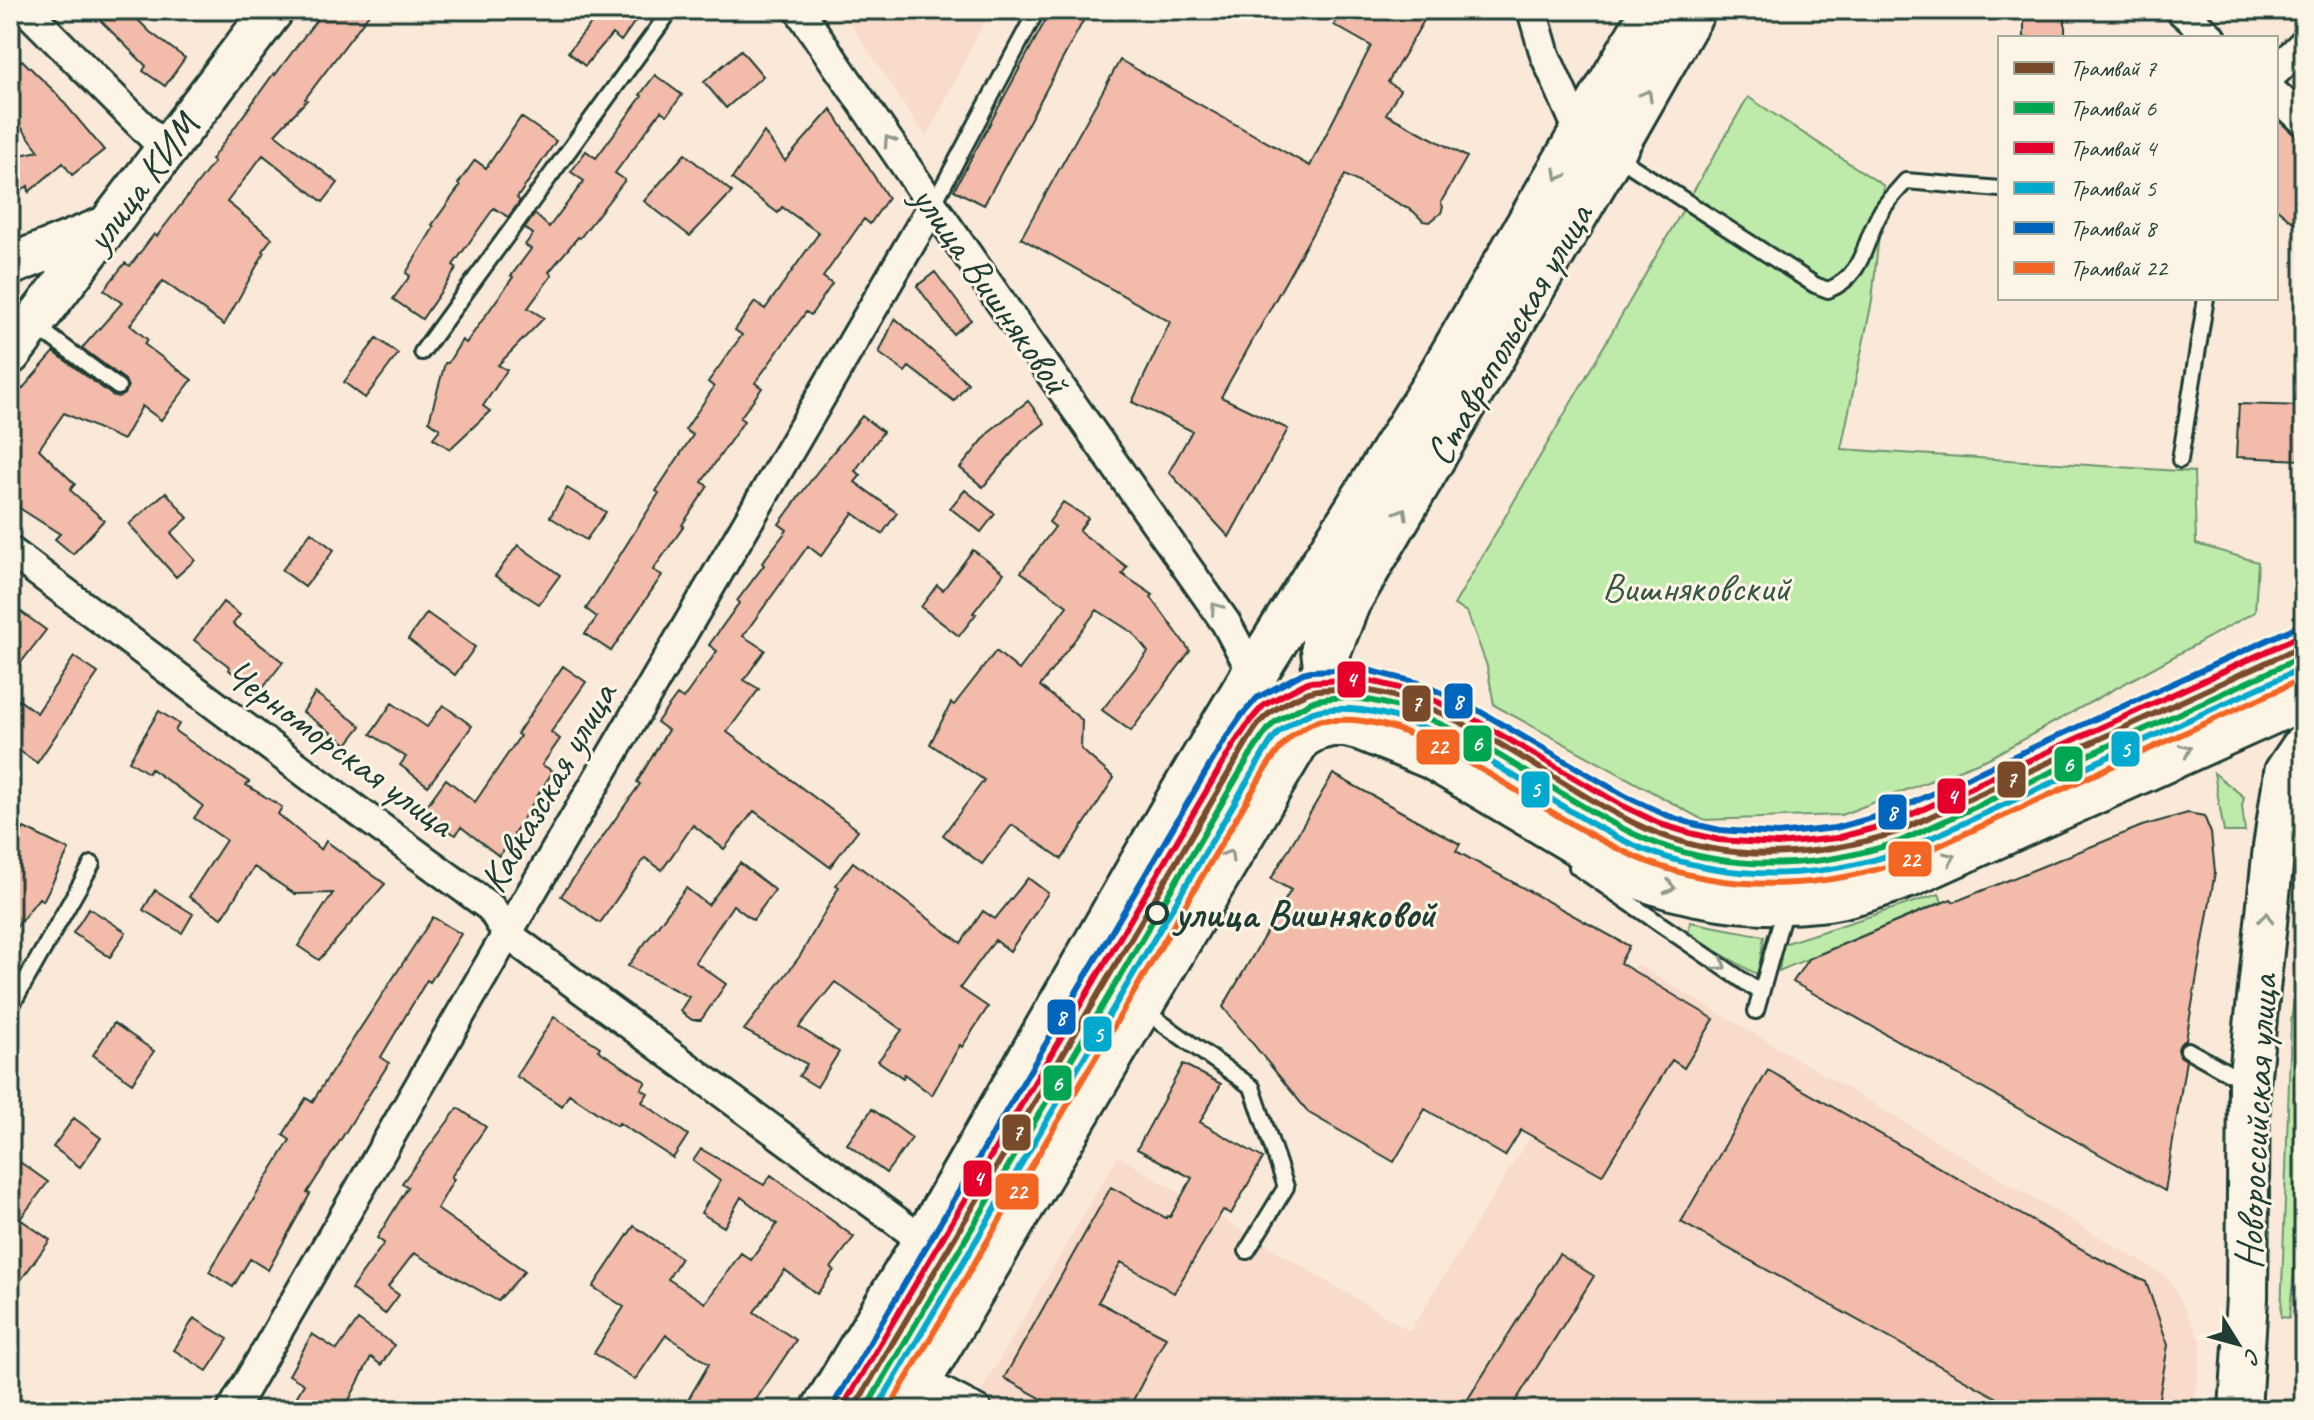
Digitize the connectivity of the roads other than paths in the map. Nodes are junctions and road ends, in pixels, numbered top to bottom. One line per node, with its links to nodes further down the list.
1 (26, 10): 16 (street)
2 (273, 10): 16 (main road, улица КИМ)
3 (671, 10): 23 (lane)
4 (799, 10): 18 (street, улица Вишняковой, one-way to 4)
5 (1037, 10): 18 (lane)
6 (1532, 10): 15 (street)
7 (1654, 10): 15 (main road, Ставропольская улица)
8 (1695, 10): 15 (main road, Ставропольская улица, one-way to 8)
9 (2180, 10): 10 (street)
10 (2210, 36)
11 (2304, 43): 12 (street)
12 (2278, 69)
13 (2278, 97): 14 (street)
14 (2304, 121)
15 (1597, 145): 17 (lane); 24 (main road, Ставропольская улица, one-way to 24); 28 (main road, Ставропольская улица, one-way to 15)
16 (166, 150): 19 (main road, улица КИМ)
17 (1998, 189)
18 (933, 205): 29 (street, улица Вишняковой, one-way to 18); 38 (street, Кавказская улица)
19 (108, 226): 20 (main road); 22 (main road, улица КИМ)
20 (10, 265)
21 (2206, 300): 26 (lane)
22 (21, 338): 25 (lane)
23 (422, 352)
24 (1435, 385): 28 (main road, Ставропольская улица); 29 (main road, Ставропольская улица)
25 (118, 387)
26 (2180, 460)
27 (10, 551): 38 (street, Черноморская улица)
28 (1325, 660): 31 (main road, Ставропольская улица); 33 (main road)
29 (1253, 676): 31 (street, улица Вишняковой); 45 (main road, Ставропольская улица)
30 (2304, 697): 37 (main road, one-way to 30)
31 (1299, 737): 33 (main road); 40 (main road, Ставропольская улица, one-way to 31)
32 (2304, 744): 44 (main road, Новороссийская улица, one-way to 32)
33 (1431, 756): 34 (lane); 37 (main road, one-way to 37)
34 (1516, 823)
35 (1567, 860): 39 (lane, one-way to 39)
36 (92, 864): 41 (lane)
37 (1787, 900): 39 (lane)
38 (507, 934): 45 (street, Черноморская улица); 49 (street, Кавказская улица)
39 (1761, 993): 42 (lane)
40 (1138, 1006): 46 (lane); 48 (main road, Ставропольская улица)
41 (10, 1008)
42 (1756, 1011)
43 (2188, 1050): 44 (lane)
44 (2249, 1084): 47 (main road, Новороссийская улица)
45 (925, 1242): 50 (main road, Ставропольская улица)
46 (1247, 1251)
47 (2239, 1293): 52 (main road, Новороссийская улица); 53 (main road, Новороссийская улица)
48 (910, 1395): 51 (street)
49 (232, 1410)
50 (824, 1410)
51 (977, 1410)
52 (2217, 1410)
53 (2240, 1410)

